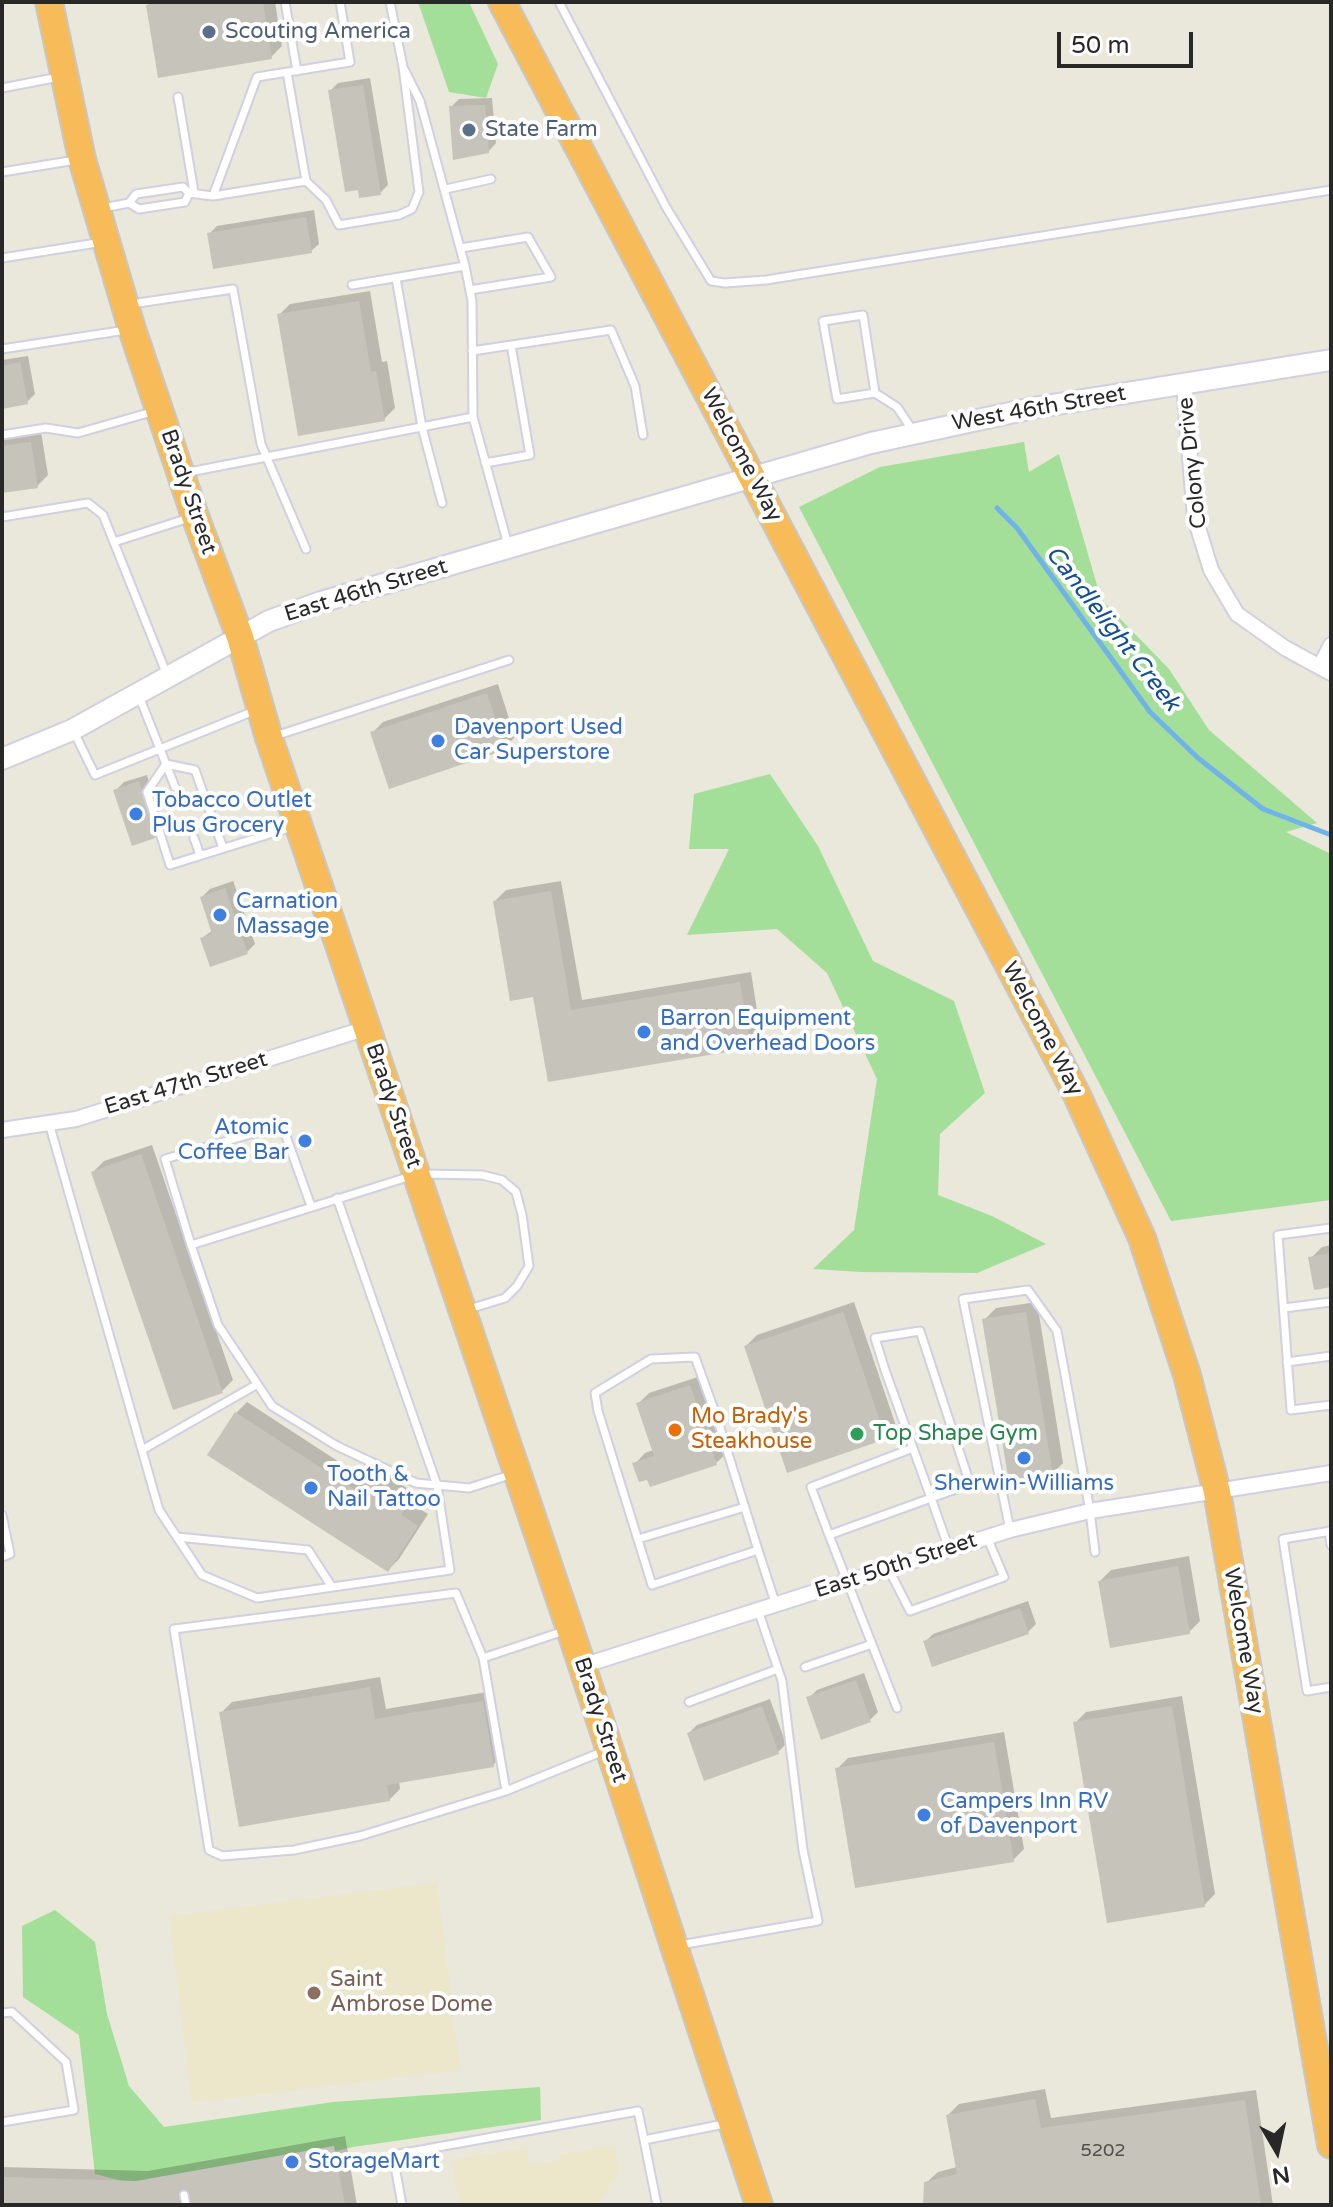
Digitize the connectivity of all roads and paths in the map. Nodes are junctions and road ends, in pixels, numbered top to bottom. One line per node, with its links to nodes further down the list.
1 (49, 2): 10 (highway, Brady Street)
2 (285, 2): 8 (lane)
3 (340, 2): 8 (lane)
4 (390, 2): 7 (lane)
5 (502, 2): 46 (highway, Welcome Way)
6 (559, 2): 18 (lane)
7 (403, 67): 16 (lane); 17 (lane)
8 (297, 71): 9 (lane)
9 (287, 72): 16 (lane); 20 (lane)
10 (63, 76): 11 (lane); 13 (highway, Brady Street)
11 (2, 88)
12 (178, 97): 19 (lane)
13 (82, 159): 14 (lane); 22 (highway, Brady Street)
14 (2, 172)
15 (491, 179): 17 (lane)
16 (306, 181): 20 (lane)
17 (446, 189): 24 (lane)
18 (1331, 190)
19 (192, 193): 20 (lane); 21 (lane); 21 (lane)
20 (213, 196)
21 (129, 203): 22 (lane)
22 (97, 209): 23 (highway, Brady Street)
23 (105, 241): 25 (lane); 30 (highway, Brady Street)
24 (461, 248): 26 (lane); 29 (lane)
25 (2, 258)
26 (465, 266): 27 (lane); 29 (lane)
27 (396, 278): 28 (lane); 39 (lane)
28 (352, 285)
29 (470, 290): 33 (lane)
30 (129, 317): 32 (lane); 37 (highway, Brady Street); 43 (lane)
31 (511, 345): 33 (lane); 42 (lane); 44 (lane)
32 (2, 349)
33 (472, 351): 38 (lane)
34 (1331, 360): 35 (street, West 46th Street)
35 (1184, 384): 40 (street, West 46th Street); 56 (street, Colony Drive)
36 (875, 393): 36 (lane); 40 (lane)
37 (161, 409): 41 (lane); 45 (highway, Brady Street)
38 (473, 417): 39 (lane); 44 (lane)
39 (422, 427): 43 (lane); 47 (lane)
40 (914, 432): 46 (street, West 46th Street)
41 (2, 435)
42 (643, 435)
43 (267, 457): 45 (lane); 52 (lane)
44 (485, 463): 51 (lane)
45 (181, 474): 48 (highway, Brady Street)
46 (752, 476): 51 (street, East 46th Street); 90 (highway, Welcome Way)
47 (442, 503)
48 (195, 516): 50 (lane); 53 (highway, Brady Street)
49 (2, 517): 50 (lane)
50 (114, 542): 57 (lane)
51 (508, 547): 53 (street, East 46th Street)
52 (306, 549)
53 (240, 637): 57 (street, East 46th Street); 59 (highway, Brady Street)
54 (1331, 645): 56 (street)
55 (509, 660): 61 (lane)
56 (1326, 670)
57 (168, 677): 58 (street, East 46th Street)
58 (138, 694): 60 (street, East 46th Street); 62 (lane)
59 (260, 708): 61 (highway, Brady Street); 62 (lane)
60 (72, 730): 62 (lane); 63 (street, East 46th Street)
61 (269, 738): 66 (highway, Brady Street)
62 (160, 748): 64 (lane)
63 (2, 759)
64 (166, 764): 65 (lane); 68 (lane); 69 (lane)
65 (175, 787)
66 (298, 825): 68 (lane); 70 (highway, Brady Street)
67 (194, 838): 69 (lane)
68 (223, 848): 69 (lane)
69 (200, 855)
70 (367, 1028): 71 (street, East 47th Street); 73 (highway, Brady Street)
71 (49, 1123): 72 (street, East 47th Street); 86 (lane)
72 (2, 1130)
73 (416, 1174): 74 (lane); 80 (highway, Brady Street); 80 (lane)
74 (337, 1198): 75 (lane); 89 (lane)
75 (311, 1206): 77 (lane); 77 (lane)
76 (1331, 1228): 79 (lane)
77 (191, 1245): 83 (lane)
78 (1331, 1302): 79 (lane)
79 (1284, 1308): 82 (lane)
80 (463, 1310): 87 (highway, Brady Street)
81 (1331, 1356): 82 (lane)
82 (1287, 1362): 84 (lane)
83 (256, 1385): 86 (lane); 89 (lane)
84 (1331, 1405)
85 (913, 1448): 91 (lane); 91 (lane); 97 (lane)
86 (142, 1450): 98 (lane)
87 (518, 1473): 89 (lane); 111 (highway, Brady Street)
88 (1331, 1473): 90 (street, East 50th Street)
89 (437, 1485): 108 (lane)
90 (1217, 1492): 93 (street, East 50th Street); 127 (highway, Welcome Way)
91 (931, 1498): 97 (lane); 102 (lane)
92 (745, 1507): 100 (lane); 100 (lane); 103 (lane)
93 (1090, 1511): 95 (street, East 50th Street); 95 (lane); 104 (lane)
94 (2, 1517): 105 (lane)
95 (1010, 1530): 99 (street, East 50th Street)
96 (1330, 1531): 101 (lane); 117 (lane)
97 (829, 1535): 107 (lane)
98 (177, 1537): 108 (lane); 108 (lane)
99 (987, 1537): 102 (street, East 50th Street); 106 (lane)
100 (638, 1539): 103 (lane)
101 (1331, 1545)
102 (949, 1549): 106 (street, East 50th Street)
103 (758, 1550): 109 (lane)
104 (1095, 1552)
105 (2, 1557)
106 (888, 1568): 107 (street, East 50th Street)
107 (848, 1582): 109 (street, East 50th Street); 112 (lane)
108 (332, 1587)
109 (776, 1605): 110 (street, East 50th Street)
110 (758, 1610): 114 (street, East 50th Street); 116 (lane)
111 (570, 1629): 113 (lane); 114 (highway, Brady Street)
112 (872, 1644): 115 (lane); 119 (lane)
113 (483, 1658): 121 (lane); 121 (lane)
114 (582, 1666): 120 (highway, Brady Street)
115 (805, 1667)
116 (778, 1669): 118 (lane); 122 (lane)
117 (1331, 1687)
118 (689, 1702)
119 (897, 1708)
120 (610, 1749): 121 (lane); 122 (highway, Brady Street)
121 (506, 1791)
122 (674, 1946): 125 (highway, Brady Street)
123 (2, 2013): 124 (lane)
124 (2, 2122)
125 (731, 2123): 126 (lane); 132 (highway, Brady Street)
126 (644, 2140): 130 (lane); 131 (lane)
127 (1331, 2145)
128 (184, 2195): 129 (lane)
129 (186, 2205)
130 (402, 2205)
131 (657, 2205)
132 (759, 2205)

